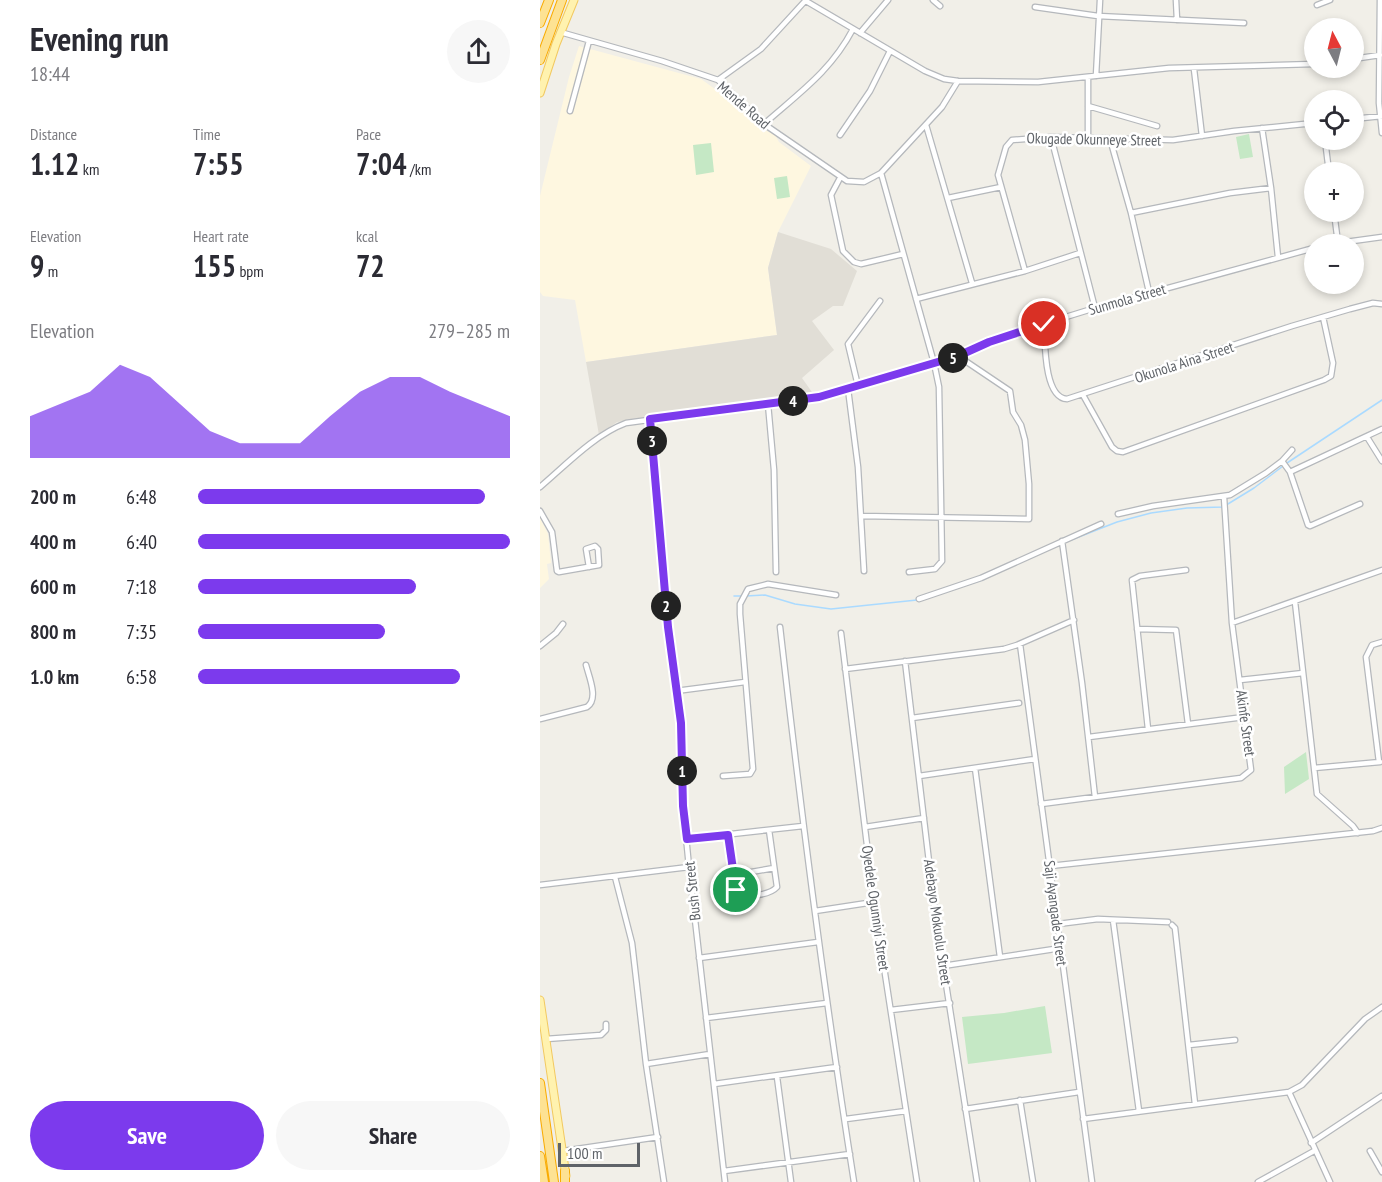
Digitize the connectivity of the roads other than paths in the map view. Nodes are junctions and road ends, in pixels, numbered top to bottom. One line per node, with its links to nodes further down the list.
1 (549, 0): 17 (highway)
2 (562, 0): 25 (highway)
3 (574, 0): 19 (main road)
4 (806, 0): 18 (street); 30 (street)
5 (888, 0): 20 (street)
6 (933, 0): 12 (street)
7 (1100, 0): 14 (street)
8 (1176, 0): 15 (street)
9 (1330, 0): 11 (street)
10 (1380, 0): 23 (street)
11 (1317, 5)
12 (940, 6)
13 (1035, 7): 14 (street)
14 (1098, 16): 15 (street); 29 (street)
15 (1177, 20): 16 (street)
16 (1244, 22)
17 (540, 23)
18 (853, 29): 20 (street); 37 (street)
19 (560, 32): 21 (street, Mende Road); 32 (main road)
20 (860, 33): 22 (street)
21 (589, 40): 30 (street, Mende Road); 34 (street)
22 (890, 51): 31 (street); 43 (street)
23 (1380, 55): 24 (street); 35 (street)
24 (1364, 57)
25 (540, 60)
26 (1304, 64): 27 (street)
27 (1194, 69): 29 (street); 44 (street)
28 (1088, 76): 29 (street); 31 (street); 33 (street)
29 (1096, 76)
30 (718, 80): 37 (street, Mende Road)
31 (958, 81): 39 (street)
32 (540, 93)
33 (1088, 106): 40 (street); 46 (street)
34 (570, 111)
35 (1381, 116): 36 (street); 42 (street)
36 (1364, 118)
37 (764, 124): 49 (street, Mende Road)
38 (1304, 124): 41 (street, Okugade Okunneye Street)
39 (927, 125): 48 (street); 52 (street)
40 (1157, 126)
41 (1262, 128): 44 (street, Okugade Okunneye Street); 51 (street)
42 (1382, 134)
43 (840, 135)
44 (1202, 136): 47 (street, Okugade Okunneye Street)
45 (1051, 137): 46 (street, Okugade Okunneye Street); 50 (street, Okugade Okunneye Street); 58 (street)
46 (1088, 138): 47 (street, Okugade Okunneye Street)
47 (1110, 139): 53 (street)
48 (881, 173): 49 (street); 57 (street)
49 (840, 178): 57 (street)
50 (1001, 187): 52 (street); 60 (street, Okugade Okunneye Street)
51 (1271, 188): 53 (street); 59 (street)
52 (948, 198): 61 (street)
53 (1131, 213): 62 (street)
54 (1382, 237): 55 (street)
55 (1364, 239)
56 (1304, 250): 59 (street, Sunmola Street)
57 (903, 254): 63 (street)
58 (1080, 254): 60 (street); 66 (street)
59 (1278, 257): 62 (street, Sunmola Street)
60 (1025, 271): 61 (street)
61 (972, 283): 63 (street)
62 (1149, 292): 66 (street, Sunmola Street)
63 (916, 299): 70 (street)
64 (880, 301): 71 (street)
65 (1382, 304): 67 (street, Okunola Aina Street)
66 (1095, 308): 68 (street, Sunmola Street)
67 (1323, 317): 73 (street, Okunola Aina Street); 73 (street)
68 (1044, 324): 69 (street, Sunmola Street); 73 (street, Okunola Aina Street)
69 (958, 356): 70 (street, Sunmola Street); 88 (street)
70 (934, 363): 71 (street, Sunmola Street); 88 (street)
71 (858, 386): 72 (street, Sunmola Street)
72 (848, 389): 74 (street, Sunmola Street); 87 (street)
73 (1083, 395)
74 (768, 404): 75 (street, Sunmola Street); 95 (street)
75 (650, 419): 82 (street, Sunmola Street); 115 (street, Bush Street)
76 (1382, 429): 77 (street)
77 (1367, 437): 79 (street); 81 (street)
78 (1292, 450): 80 (street)
79 (1382, 461)
80 (1284, 464): 81 (street); 83 (street)
81 (1290, 472): 84 (street)
82 (540, 487)
83 (1225, 502): 86 (street); 101 (street, Akinfe Street)
84 (1360, 504)
85 (540, 511): 91 (street)
86 (1118, 514)
87 (861, 516): 88 (street); 94 (street)
88 (943, 518): 96 (street)
89 (1101, 524): 90 (street)
90 (1063, 542): 98 (street); 100 (street)
91 (589, 567): 91 (street)
92 (1186, 570): 104 (street)
93 (1382, 570): 99 (street)
94 (864, 571)
95 (776, 572)
96 (909, 572)
97 (836, 595): 114 (street)
98 (919, 599)
99 (1295, 602): 101 (street); 112 (street)
100 (1074, 620): 107 (street); 122 (street)
101 (1232, 623): 113 (street, Akinfe Street)
102 (563, 624): 108 (street)
103 (780, 627): 132 (street)
104 (1137, 629): 120 (street); 121 (street)
105 (841, 633): 111 (street, Oyedele Ogunniyi Street)
106 (1382, 642): 124 (street)
107 (1020, 644): 109 (street); 123 (street, Saji Ayangade Street)
108 (540, 646)
109 (906, 661): 111 (street); 118 (street, Adebayo Mokuolu Street)
110 (586, 665): 119 (street)
111 (845, 669): 133 (street, Oyedele Ogunniyi Street)
112 (1303, 673): 113 (street); 126 (street)
113 (1240, 680): 117 (street, Akinfe Street)
114 (745, 682): 115 (street); 127 (street)
115 (676, 692): 138 (street, Bush Street)
116 (1019, 703): 118 (street)
117 (1244, 717): 120 (street); 129 (street, Akinfe Street)
118 (912, 718): 128 (street, Adebayo Mokuolu Street)
119 (540, 719)
120 (1188, 724): 121 (street)
121 (1148, 729): 122 (street)
122 (1089, 737): 129 (street)
123 (1035, 759): 125 (street); 130 (street, Saji Ayangade Street)
124 (1380, 762): 126 (street)
125 (975, 768): 128 (street); 151 (street)
126 (1314, 768): 136 (street)
127 (723, 776)
128 (919, 776): 131 (street, Adebayo Mokuolu Street)
129 (1095, 797): 130 (street, Akinfe Street)
130 (1041, 804): 139 (street, Saji Ayangade Street)
131 (924, 818): 133 (street); 153 (street, Adebayo Mokuolu Street)
132 (803, 826): 135 (street); 146 (street)
133 (865, 827): 145 (street, Oyedele Ogunniyi Street)
134 (1382, 828): 136 (street)
135 (769, 830): 137 (street); 141 (street)
136 (1358, 833): 139 (street)
137 (728, 835): 138 (street); 142 (street)
138 (687, 839): 140 (street, Bush Street)
139 (1050, 866): 148 (street, Saji Ayangade Street)
140 (689, 867): 143 (street); 152 (street, Bush Street)
141 (774, 868): 142 (street); 142 (street)
142 (734, 875)
143 (615, 877): 144 (street); 165 (street)
144 (540, 885)
145 (874, 902): 146 (street); 158 (street, Oyedele Ogunniyi Street)
146 (814, 911): 149 (street)
147 (1113, 920): 148 (street); 163 (street); 177 (street)
148 (1058, 924): 150 (street, Saji Ayangade Street)
149 (818, 942): 152 (street); 155 (street)
150 (1060, 948): 151 (street); 170 (street, Saji Ayangade Street)
151 (1000, 957): 153 (street)
152 (699, 958): 159 (street, Bush Street)
153 (943, 966): 156 (street, Adebayo Mokuolu Street)
154 (540, 1000): 161 (main road)
155 (827, 1003): 159 (street); 166 (street)
156 (950, 1003): 158 (street); 175 (street, Adebayo Mokuolu Street)
157 (1382, 1008): 171 (street)
158 (891, 1010): 176 (street, Oyedele Ogunniyi Street)
159 (706, 1018): 164 (street, Bush Street)
160 (606, 1024): 161 (street)
161 (546, 1039): 184 (main road)
162 (1235, 1040): 163 (street)
163 (1189, 1045): 174 (street)
164 (710, 1054): 165 (street); 169 (street, Bush Street)
165 (646, 1064): 180 (street)
166 (837, 1067): 167 (street); 178 (street)
167 (777, 1077): 169 (street); 187 (street)
168 (540, 1083): 192 (highway)
169 (714, 1084): 189 (street, Bush Street)
170 (1079, 1092): 173 (street); 179 (street, Saji Ayangade Street)
171 (1289, 1092): 174 (street); 181 (street)
172 (1382, 1096): 181 (street)
173 (1020, 1100): 175 (street); 200 (street)
174 (1195, 1104): 177 (street)
175 (965, 1109): 199 (street, Adebayo Mokuolu Street)
176 (906, 1111): 178 (street); 198 (street, Oyedele Ogunniyi Street)
177 (1139, 1111): 179 (street)
178 (846, 1119): 185 (street)
179 (1083, 1119): 201 (street, Saji Ayangade Street)
180 (658, 1137): 184 (street); 194 (street)
181 (1311, 1143): 182 (street)
182 (1314, 1151): 202 (street); 203 (street)
183 (1370, 1151): 190 (street)
184 (563, 1152): 188 (main road)
185 (850, 1154): 187 (street); 197 (street)
186 (540, 1156): 191 (highway)
187 (788, 1162): 189 (street); 196 (street)
188 (565, 1171): 193 (highway)
189 (724, 1172): 195 (street, Bush Street)
190 (1382, 1172)
191 (544, 1182)
192 (554, 1182)
193 (566, 1182)
194 (664, 1182)
195 (725, 1182)
196 (791, 1182)
197 (854, 1182)
198 (917, 1182)
199 (977, 1182)
200 (1033, 1182)
201 (1092, 1182)
202 (1258, 1182)
203 (1330, 1182)

